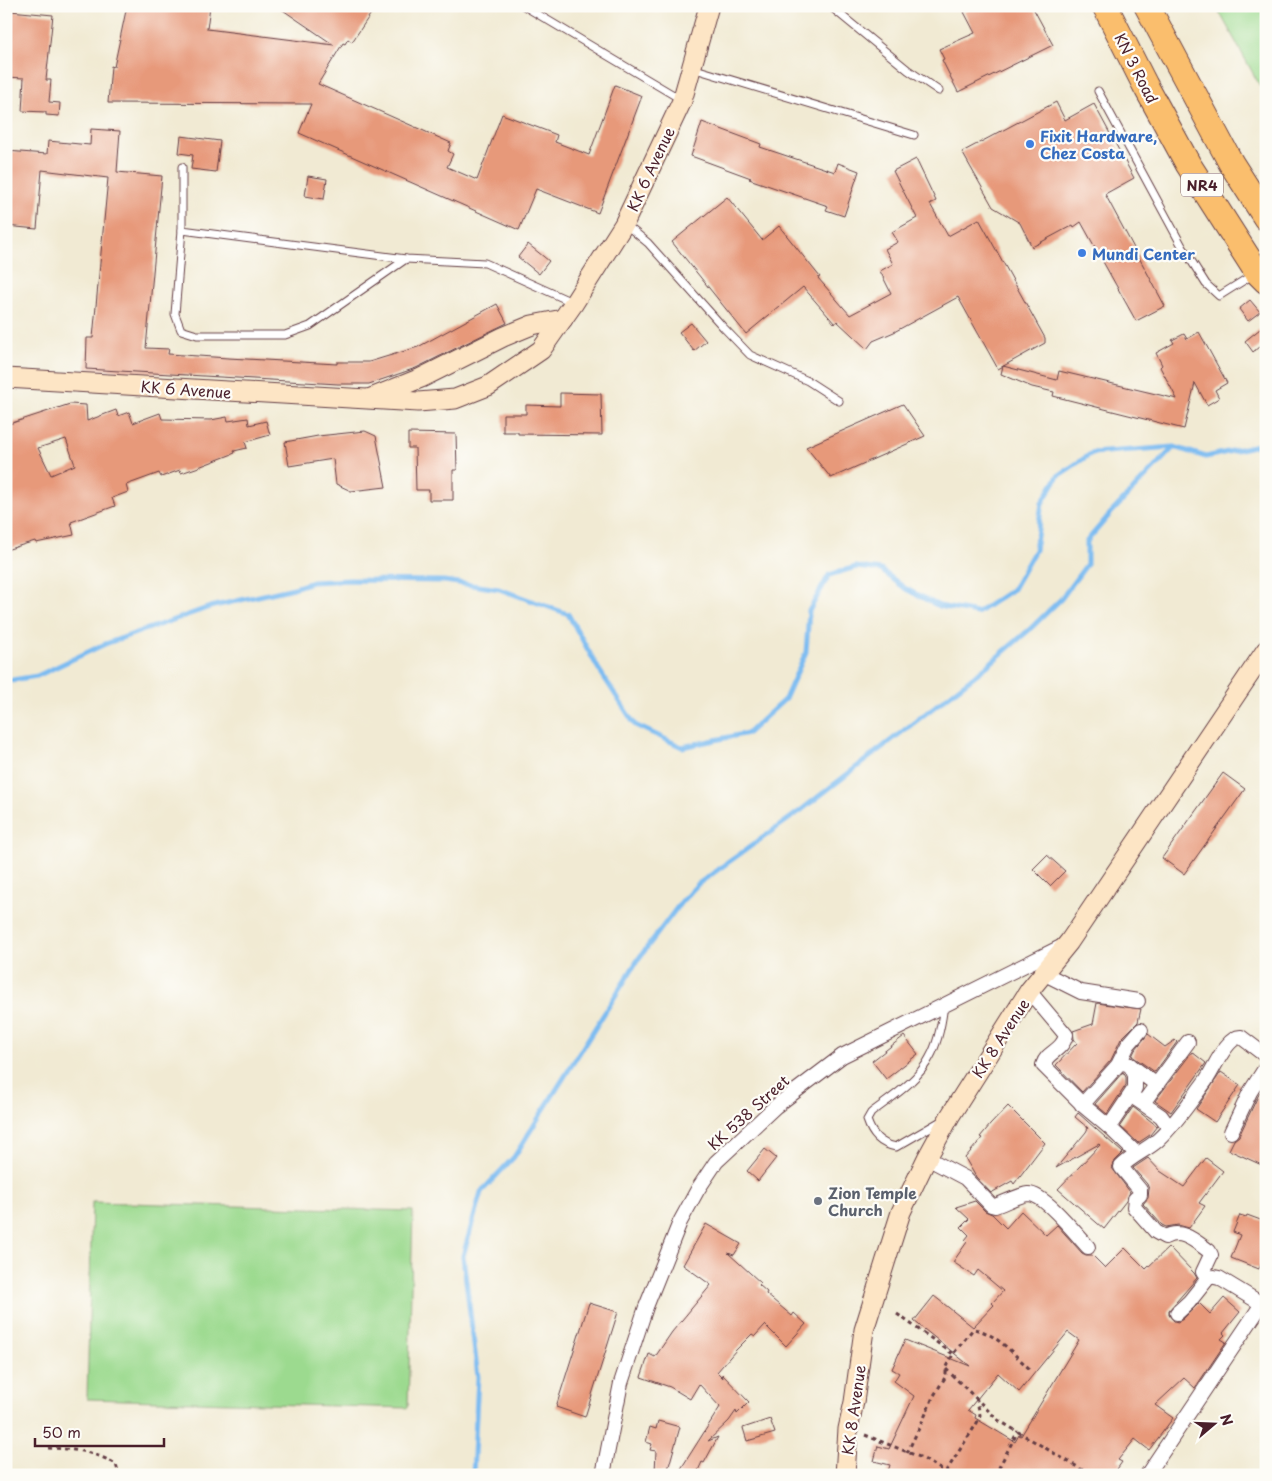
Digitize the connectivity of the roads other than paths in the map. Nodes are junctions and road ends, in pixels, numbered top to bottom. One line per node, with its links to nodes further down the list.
1 (524, 6): 9 (lane)
2 (709, 6): 6 (main road, KK 6 Avenue)
3 (830, 6): 7 (lane)
4 (1105, 6): 16 (highway, KN 3 Road / NR4)
5 (1147, 6): 12 (highway, NR4)
6 (692, 68): 9 (main road, KK 6 Avenue); 10 (lane)
7 (939, 91)
8 (1098, 91): 16 (lane)
9 (682, 101): 13 (main road, KK 6 Avenue)
10 (914, 134)
11 (182, 167): 14 (lane)
12 (1266, 218)
13 (624, 224): 17 (main road, KK 6 Avenue); 21 (lane)
14 (182, 230): 15 (lane); 15 (lane)
15 (406, 259): 17 (lane)
16 (1262, 276)
17 (574, 303): 18 (main road, KK 6 Avenue)
18 (563, 319): 20 (main road, KK 6 Avenue); 20 (main road, KK 6 Avenue)
19 (6, 378): 20 (main road, KK 6 Avenue)
20 (365, 400)
21 (839, 401)
22 (1266, 650): 23 (main road, KK 8 Avenue)
23 (1069, 942): 24 (main road, KK 8 Avenue); 27 (street, KK 538 Street)
24 (1043, 973): 25 (main road, KK 8 Avenue); 26 (street)
25 (1029, 991): 36 (street); 37 (main road, KK 8 Avenue)
26 (1138, 1002)
27 (944, 1004): 37 (lane); 47 (street, KK 538 Street)
28 (1141, 1030): 31 (street)
29 (1188, 1042): 33 (street)
30 (1266, 1056): 39 (street)
31 (1125, 1064): 33 (street); 34 (street); 36 (street)
32 (1266, 1067): 40 (street)
33 (1157, 1085): 35 (street)
34 (1130, 1096): 35 (street); 38 (street)
35 (1143, 1103): 39 (street)
36 (1082, 1105): 38 (street)
37 (950, 1116): 42 (main road, KK 8 Avenue)
38 (1109, 1127): 41 (street)
39 (1169, 1127): 41 (street)
40 (1231, 1132)
41 (1137, 1154): 44 (street)
42 (927, 1158): 43 (street); 48 (main road, KK 8 Avenue)
43 (1088, 1247)
44 (1209, 1276): 45 (street); 46 (street)
45 (1264, 1301): 49 (street)
46 (1177, 1313)
47 (603, 1475)
48 (845, 1475)
49 (1147, 1475)

